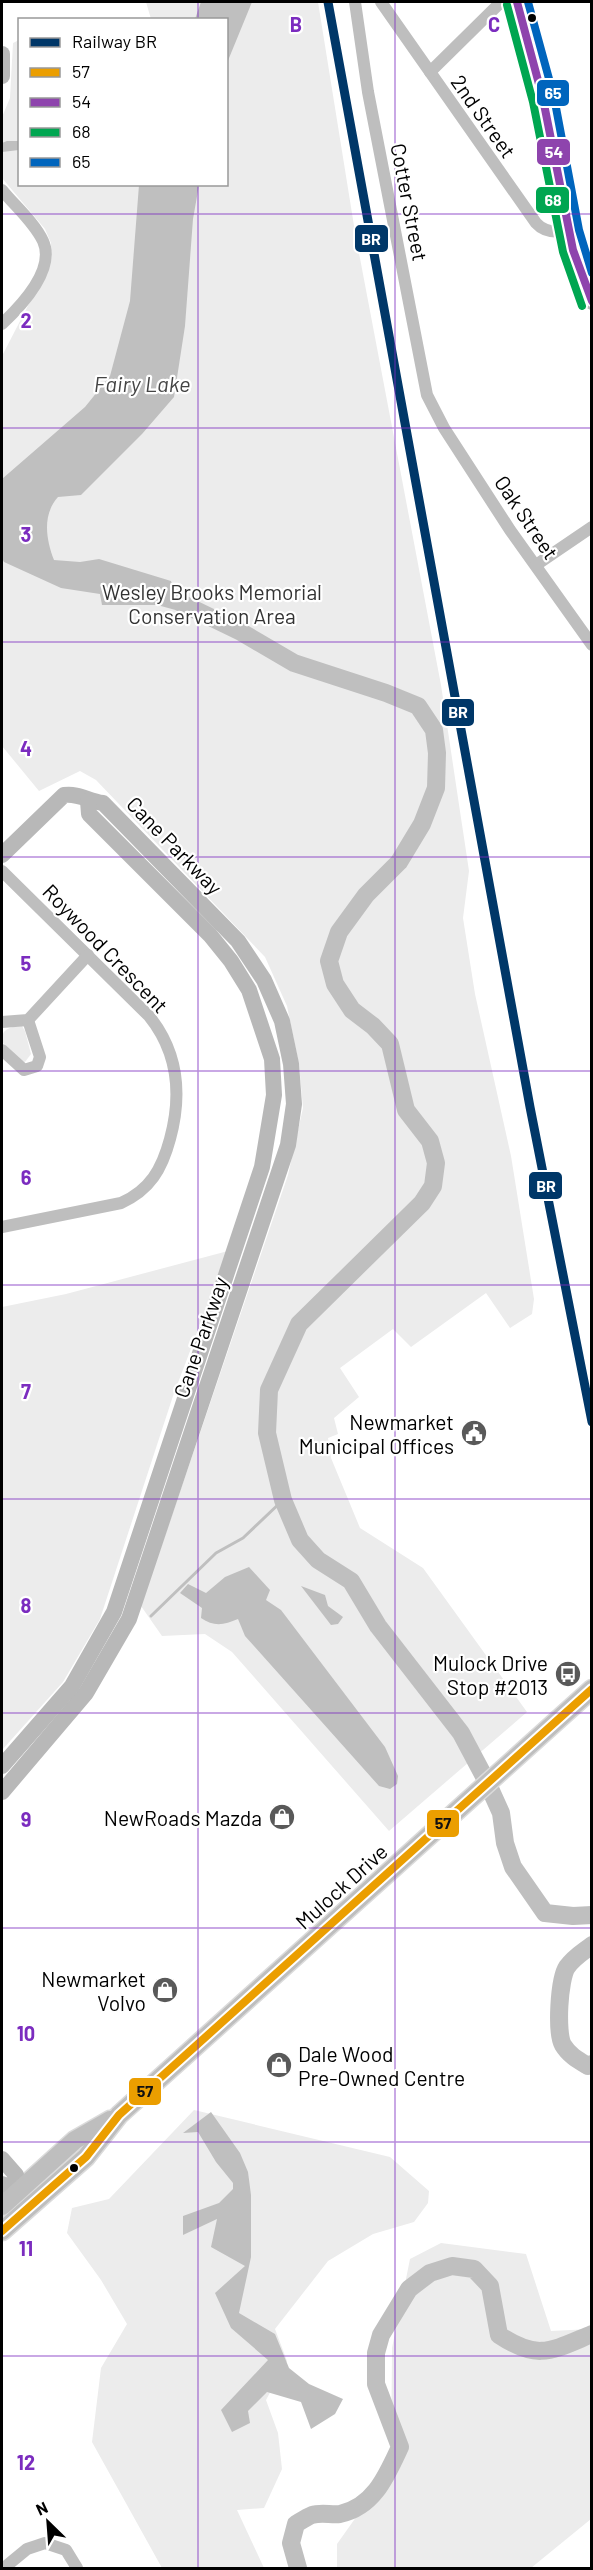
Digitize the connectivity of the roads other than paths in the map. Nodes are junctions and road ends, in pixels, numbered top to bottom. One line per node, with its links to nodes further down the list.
1 (355, 2): 12 (street, Cotter Street)
2 (381, 2): 6 (street, 2nd Street)
3 (501, 2): 6 (street)
4 (517, 2): 9 (main road)
5 (2, 54): 7 (main road)
6 (430, 72): 9 (street, 2nd Street)
7 (2, 76)
8 (2, 190): 11 (street)
9 (568, 231): 10 (main road)
10 (588, 296)
11 (2, 324)
12 (433, 409): 14 (street, Oak Street)
13 (591, 527): 14 (street)
14 (536, 565): 15 (street, Oak Street)
15 (591, 645)
16 (88, 801): 17 (main road); 25 (main road, Cane Parkway); 26 (main road, Cane Parkway)
17 (2, 855)
18 (2, 871): 19 (street, Roywood Crescent)
19 (88, 956): 20 (street); 23 (street, Roywood Crescent)
20 (28, 1020): 21 (street); 22 (street)
21 (2, 1022)
22 (2, 1050)
23 (2, 1227)
24 (591, 1689): 27 (main road, Mulock Drive)
25 (2, 1766)
26 (2, 1792)
27 (119, 2115): 30 (main road, Mulock Drive); 32 (main road, Mulock Drive)
28 (2, 2159): 30 (main road)
29 (2, 2184): 30 (main road)
30 (20, 2190): 31 (main road, Mulock Drive)
31 (2, 2206)
32 (2, 2231)
33 (4, 2568): 34 (street)
34 (77, 2568)

